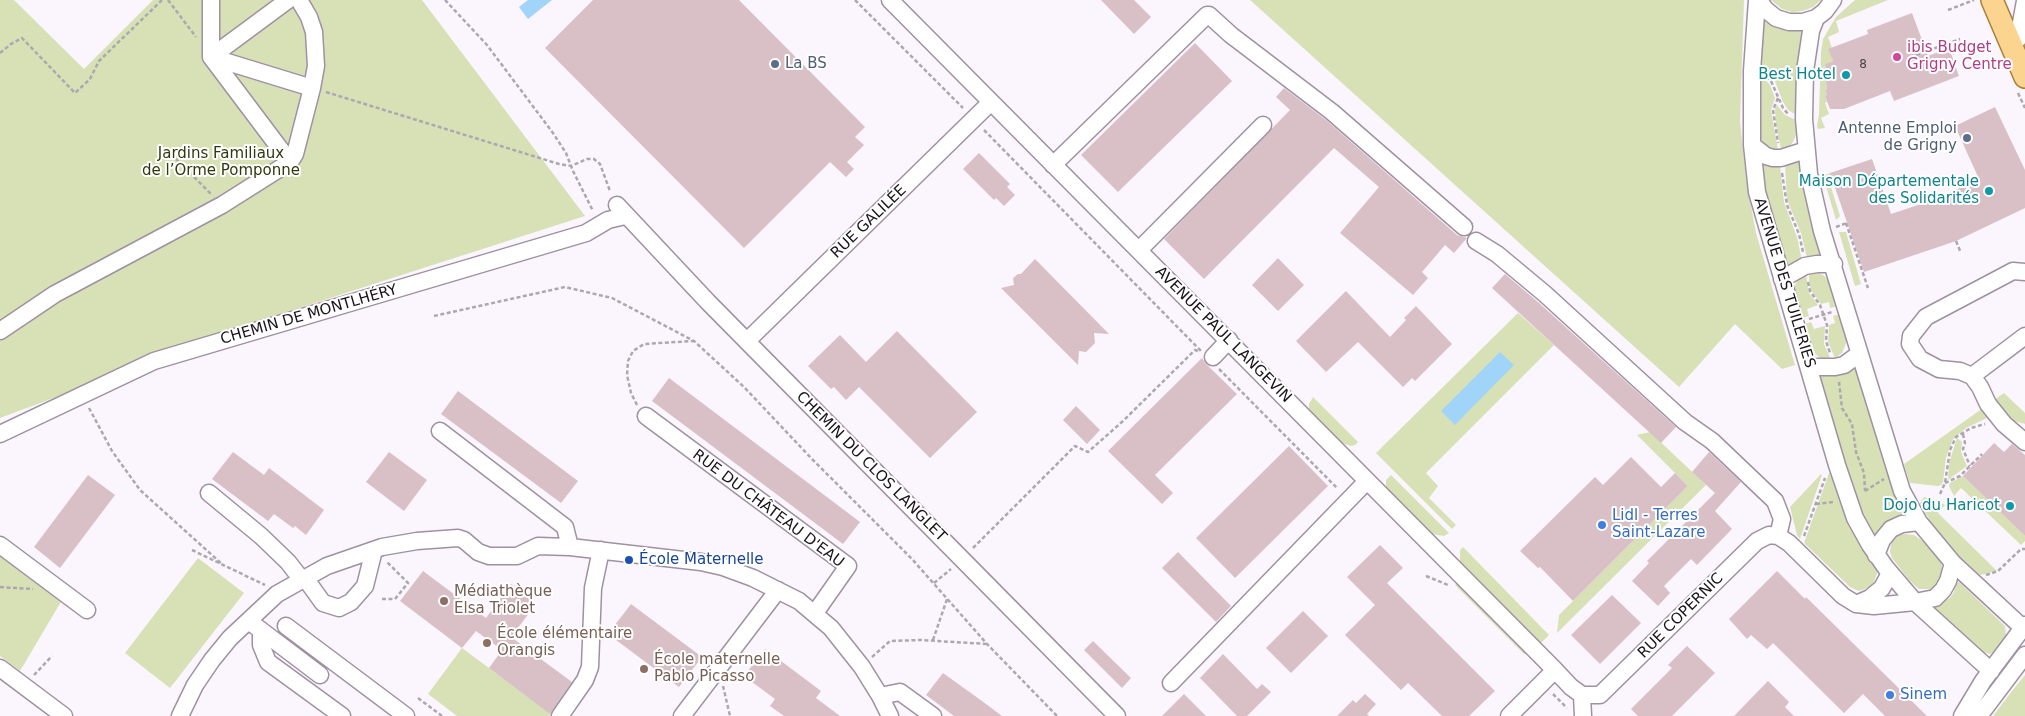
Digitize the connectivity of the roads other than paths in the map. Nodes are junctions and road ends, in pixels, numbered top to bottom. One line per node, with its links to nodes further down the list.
1 (211, 0): 12 (street)
2 (288, 0): 12 (street)
3 (299, 0): 14 (street)
4 (890, 0): 15 (street, AVENUE PAUL LANGEVIN)
5 (1758, 0): 10 (street); 17 (street, AVENUE DES TUILERIES)
6 (1992, 0): 13 (main road)
7 (2006, 0): 11 (main road)
8 (1834, 1): 10 (street)
9 (2025, 2): 11 (street)
10 (1816, 18): 18 (street)
11 (2022, 45)
12 (211, 57): 14 (street); 19 (street)
13 (2025, 77)
14 (312, 88): 19 (street)
15 (991, 102): 20 (street, AVENUE PAUL LANGEVIN); 31 (street, RUE GALILÉE)
16 (1263, 124): 24 (street)
17 (1752, 145): 18 (street); 27 (street, AVENUE DES TUILERIES)
18 (1806, 150): 25 (street)
19 (290, 162): 28 (street)
20 (1053, 165): 22 (street); 24 (street, AVENUE PAUL LANGEVIN)
21 (621, 211): 31 (street, CHEMIN DU CLOS LANGLET); 38 (street, CHEMIN DE MONTLHÉRY)
22 (1464, 227)
23 (1476, 241): 43 (street)
24 (1138, 250): 30 (street, AVENUE PAUL LANGEVIN)
25 (1834, 264): 27 (street); 32 (street)
26 (2025, 272): 35 (street)
27 (1782, 279): 34 (street, AVENUE DES TUILERIES)
28 (0, 332)
29 (2025, 336): 35 (street)
30 (1229, 340): 33 (street); 40 (street, AVENUE PAUL LANGEVIN)
31 (747, 341): 77 (street, CHEMIN DU CLOS LANGLET)
32 (1859, 354): 34 (street); 42 (street)
33 (1211, 359)
34 (1809, 367): 48 (street, AVENUE DES TUILERIES)
35 (1972, 376): 39 (street)
36 (646, 416): 56 (street, RUE DU CHÂTEAU D'EAU)
37 (440, 431): 45 (street)
38 (0, 434)
39 (2025, 442)
40 (1367, 481): 62 (street, AVENUE PAUL LANGEVIN); 65 (street)
41 (209, 493): 51 (street)
42 (1919, 522): 48 (street); 49 (street)
43 (1778, 536): 54 (street); 66 (street, RUE COPERNIC)
44 (0, 545): 55 (street)
45 (570, 546): 46 (street); 47 (street)
46 (374, 550): 51 (street); 51 (street)
47 (602, 550): 52 (street); 73 (street)
48 (1876, 555): 50 (street, AVENUE DES TUILERIES)
49 (1953, 563): 53 (street); 59 (street)
50 (1890, 573): 53 (street, AVENUE DES TUILERIES); 54 (street)
51 (304, 579): 57 (street)
52 (778, 590): 56 (street); 74 (street)
53 (1915, 602): 54 (street); 64 (street, AVENUE DES TUILERIES)
54 (1856, 604)
55 (88, 610)
56 (815, 613): 67 (street)
57 (255, 625): 63 (street); 70 (street); 71 (street)
58 (286, 626): 72 (street)
59 (2024, 626): 64 (street)
60 (2025, 655): 80 (street)
61 (0, 668): 69 (street)
62 (1555, 670): 66 (street); 78 (street)
63 (320, 675)
64 (1987, 676): 79 (street)
65 (1171, 683)
66 (1582, 695): 68 (street)
67 (880, 696): 75 (street); 76 (street)
68 (1576, 713)
69 (64, 716)
70 (180, 716)
71 (342, 716)
72 (406, 716)
73 (560, 716)
74 (682, 716)
75 (890, 716)
76 (933, 716)
77 (1117, 716)
78 (1509, 716)
79 (1962, 716)
80 (1979, 716)

